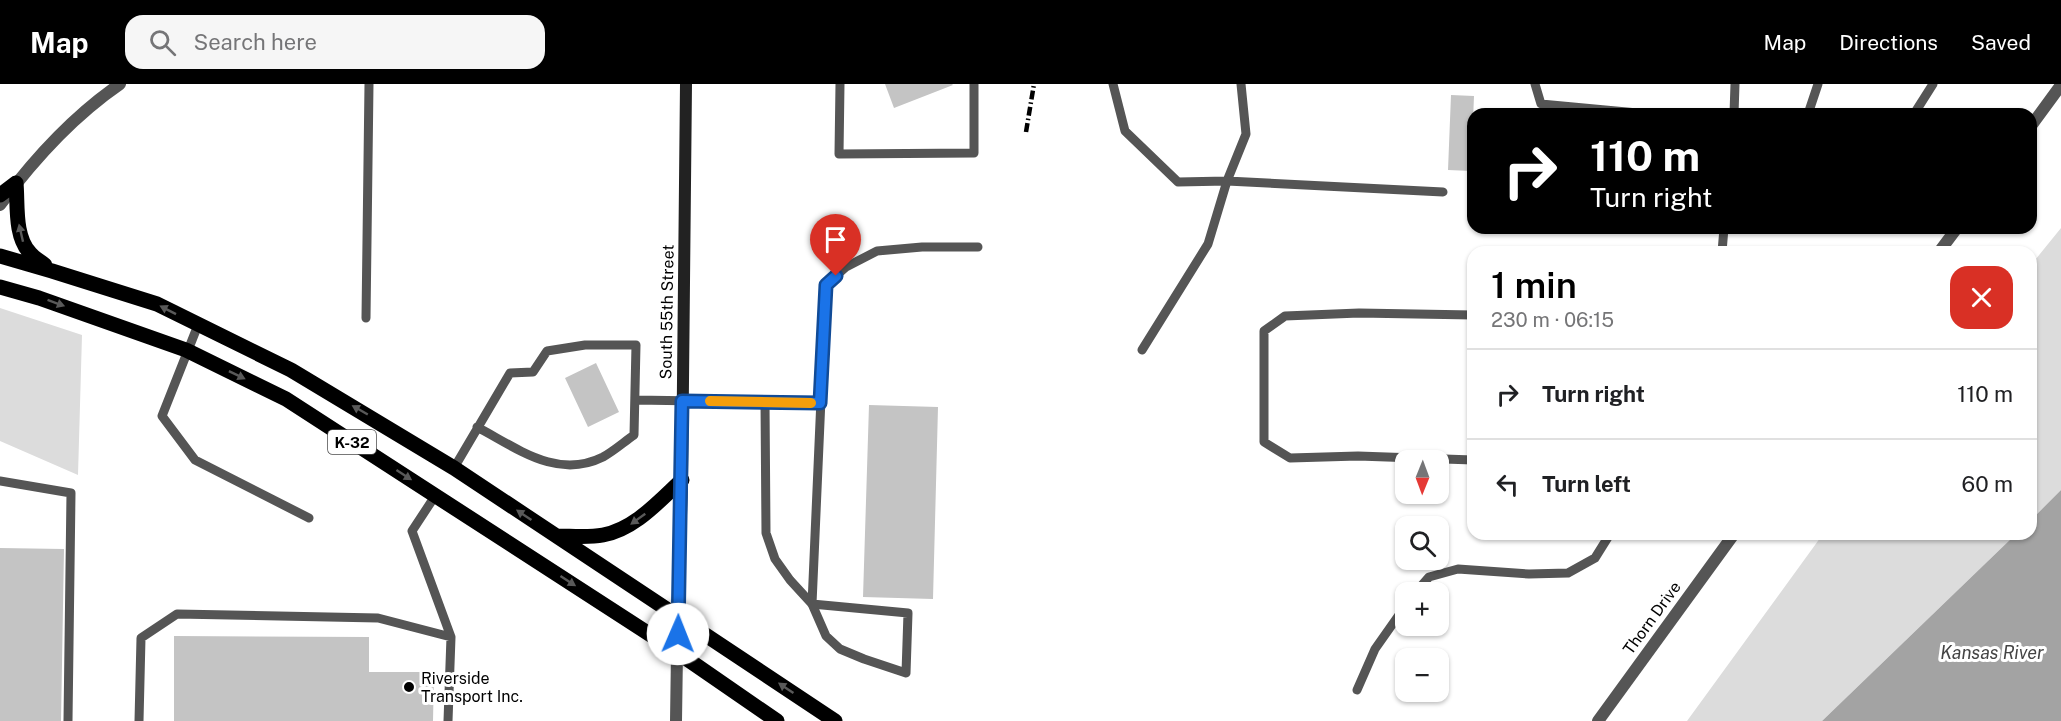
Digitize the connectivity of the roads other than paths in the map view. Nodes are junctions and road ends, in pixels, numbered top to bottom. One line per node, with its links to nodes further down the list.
1 (120, 84): 19 (street)
2 (369, 84): 28 (lane)
3 (686, 84): 33 (main road, South 55th Street)
4 (840, 84): 5 (lane)
5 (974, 84)
6 (1113, 84): 18 (lane)
7 (1241, 84): 18 (lane)
8 (1535, 84): 13 (lane)
9 (1735, 84): 14 (lane)
10 (1818, 84): 15 (lane)
11 (1933, 84): 16 (lane)
12 (2061, 85): 17 (street)
13 (1584, 108)
14 (1734, 108)
15 (1810, 108)
16 (1918, 108)
17 (2037, 118)
18 (1227, 181): 20 (lane); 31 (lane)
19 (16, 183): 21 (main road); 22 (street); 25 (main road, one-way to 19)
20 (1443, 192)
21 (0, 195)
22 (0, 205)
23 (978, 247): 35 (lane)
24 (0, 256): 25 (main road, K-32)
25 (52, 271): 29 (main road, K-32, one-way to 25)
26 (0, 287): 30 (main road, K-32, one-way to 30)
27 (1467, 315): 37 (lane)
28 (366, 318)
29 (198, 325): 30 (lane); 38 (main road, K-32, one-way to 29)
30 (186, 350): 41 (main road, K-32, one-way to 41); 42 (lane)
31 (1142, 351)
32 (634, 400): 33 (lane); 36 (lane); 36 (lane)
33 (682, 401): 34 (lane); 39 (main road, South 55th Street)
34 (765, 402): 35 (lane); 47 (lane)
35 (820, 403): 47 (lane)
36 (477, 427): 38 (lane)
37 (1467, 460)
38 (454, 468): 43 (main road, K-32, one-way to 38)
39 (682, 480): 43 (main road, one-way to 43); 48 (main road, South 55th Street)
40 (0, 481): 53 (lane)
41 (435, 496): 50 (lane); 51 (main road, K-32, one-way to 51)
42 (309, 518)
43 (556, 536): 48 (main road, K-32)
44 (1606, 540): 46 (lane)
45 (1730, 540): 59 (street, Thorn Drive)
46 (1425, 582)
47 (812, 604): 47 (lane)
48 (678, 616): 51 (main road, South 55th Street); 58 (main road, K-32, one-way to 48)
49 (1395, 621): 52 (lane)
50 (451, 637): 54 (lane); 55 (lane)
51 (677, 652): 56 (street, South 55th Street); 57 (main road, K-32)
52 (1357, 690)
53 (68, 721)
54 (139, 721)
55 (448, 721)
56 (676, 721)
57 (777, 721)
58 (835, 721)
59 (1598, 721)

